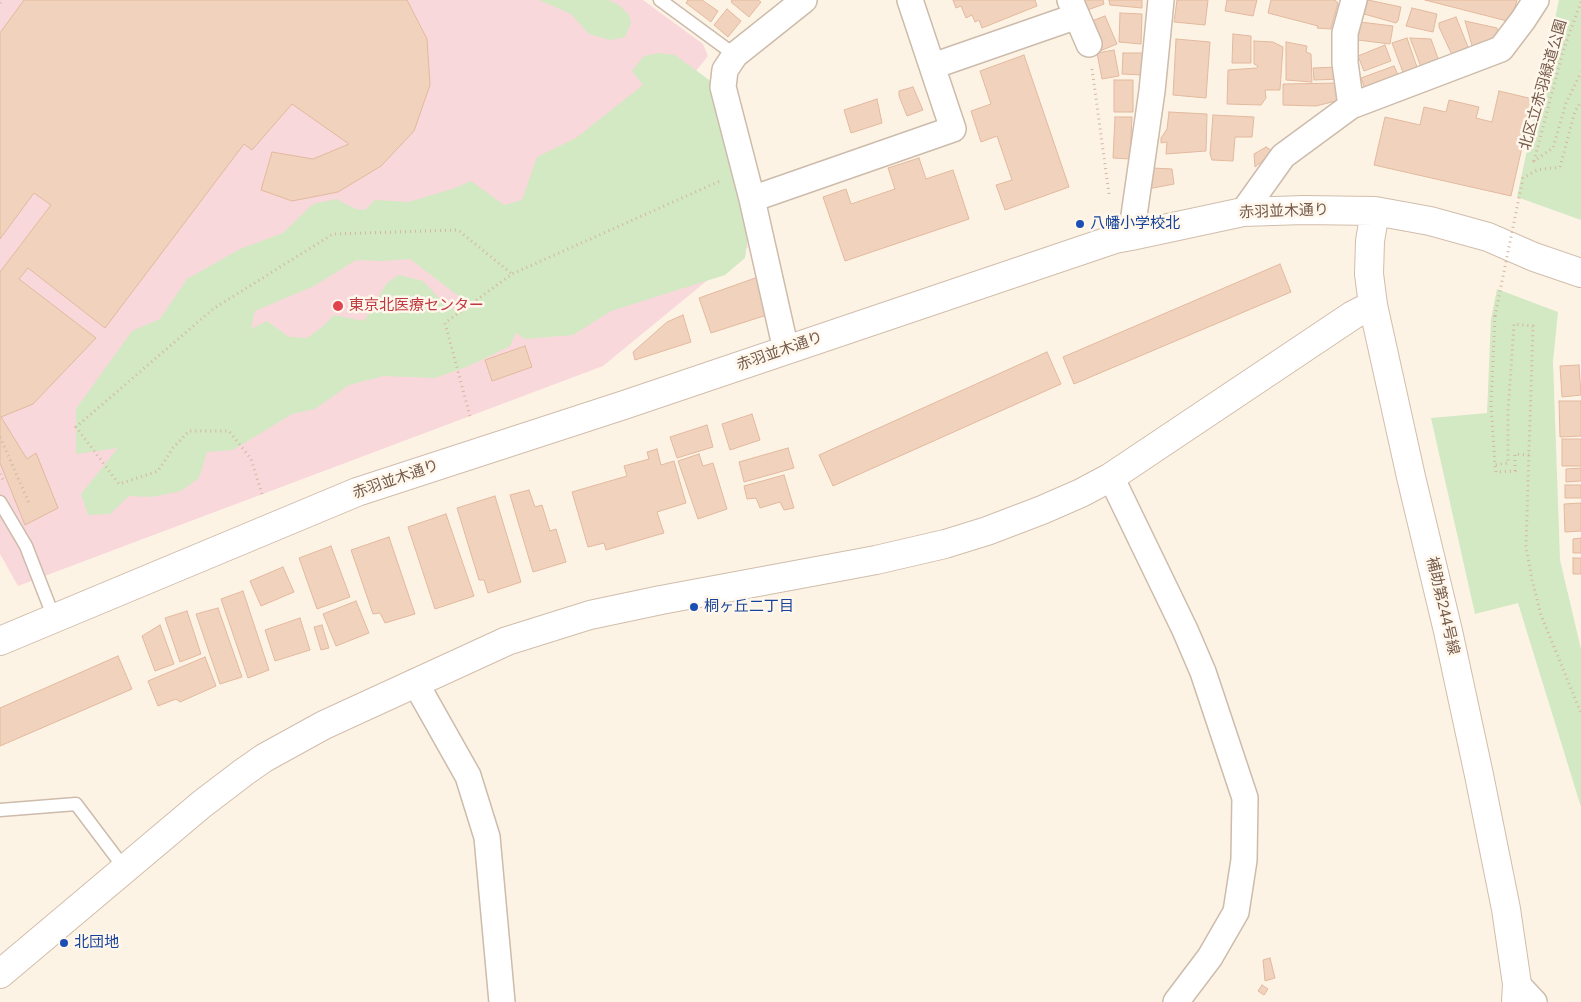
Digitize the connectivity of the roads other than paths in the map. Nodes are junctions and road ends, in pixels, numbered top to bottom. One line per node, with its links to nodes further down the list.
1 (660, 0): 9 (lane)
2 (804, 0): 9 (street)
3 (910, 0): 10 (street)
4 (1161, 0): 15 (street)
5 (1354, 0): 11 (street)
6 (1536, 0): 11 (street)
7 (1073, 8): 8 (street); 10 (street)
8 (1089, 44)
9 (734, 55): 12 (street)
10 (933, 66): 12 (street)
11 (1350, 106): 14 (street)
12 (752, 199): 18 (street)
13 (1374, 211): 14 (street, 赤羽並木通り); 16 (street, 赤羽並木通り); 17 (street, 補助第244号線)
14 (1243, 212): 15 (street, 赤羽並木通り)
15 (1123, 238): 18 (street, 赤羽並木通り)
16 (1581, 274)
17 (1373, 305): 19 (street); 27 (street, 補助第244号線)
18 (786, 350): 21 (street, 赤羽並木通り)
19 (1111, 477): 23 (street); 29 (street)
20 (0, 502): 21 (lane)
21 (54, 618): 22 (street, 赤羽並木通り)
22 (0, 641)
23 (415, 682): 25 (street); 28 (street)
24 (0, 810): 25 (lane)
25 (125, 869): 26 (street)
26 (0, 974)
27 (1522, 996)
28 (502, 1002)
29 (1176, 1002)

